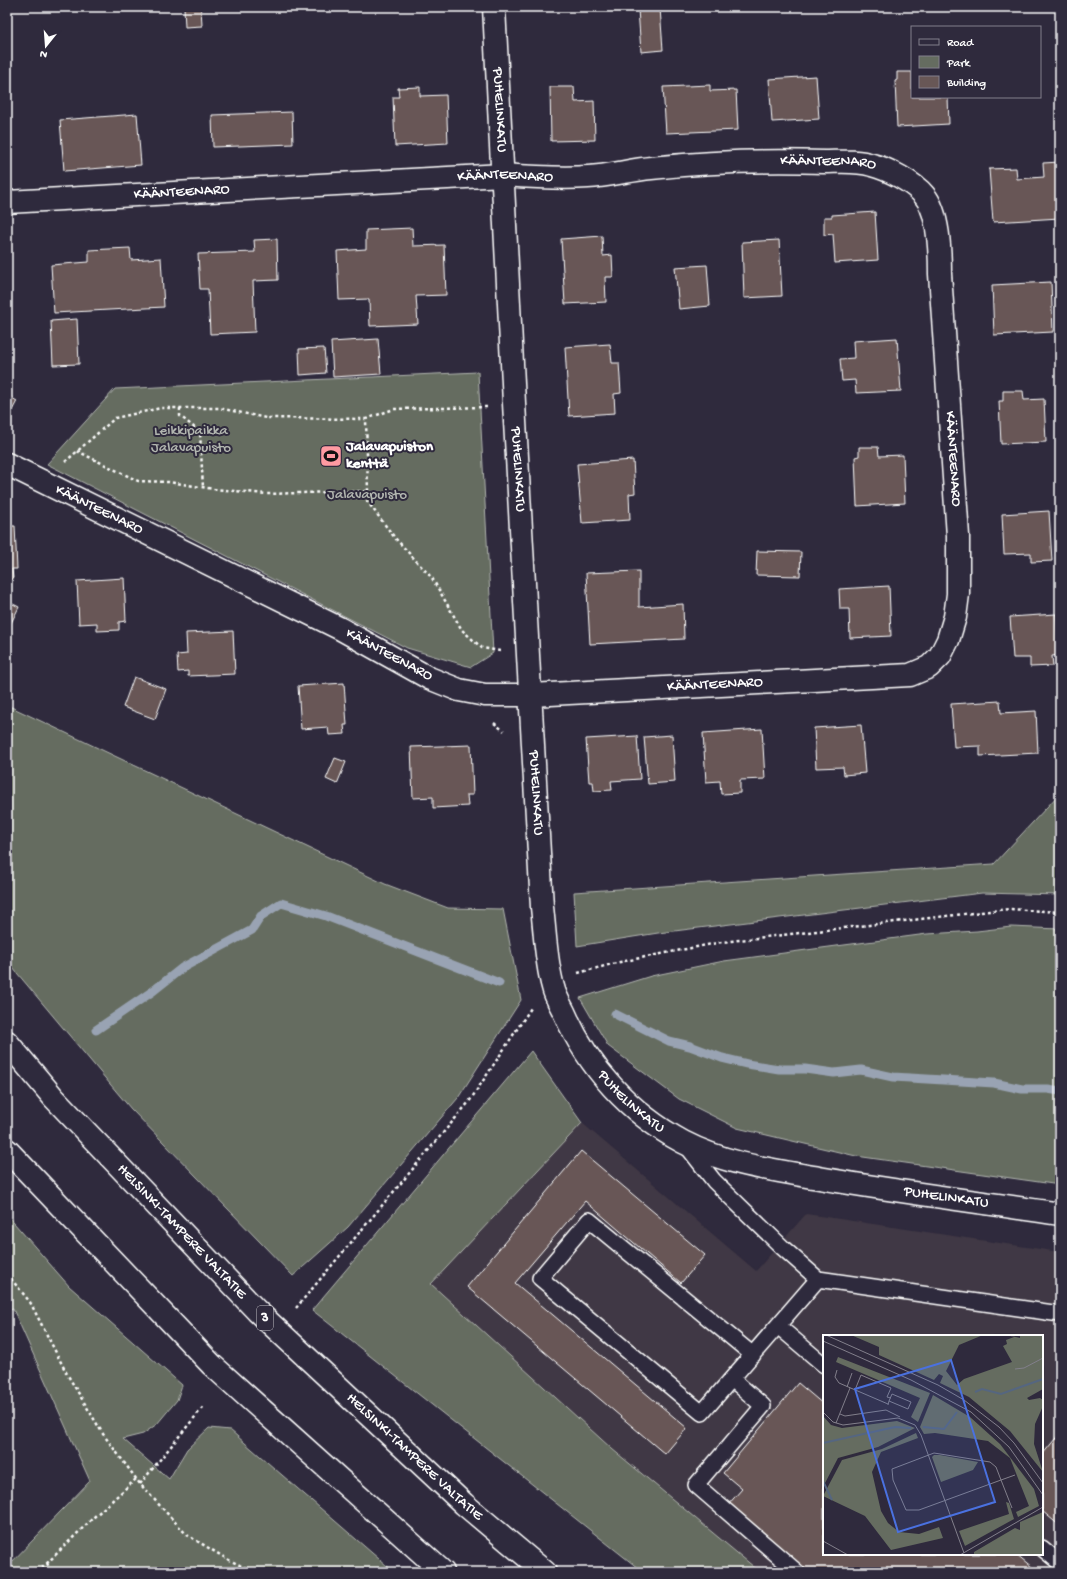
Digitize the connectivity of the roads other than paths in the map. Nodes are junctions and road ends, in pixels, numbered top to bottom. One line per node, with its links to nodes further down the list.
1 (494, 7): 2 (main road, PUHELINKATU)
2 (503, 175): 3 (main road, KÄÄNTEENARO); 5 (main road, PUHELINKATU); 5 (main road, KÄÄNTEENARO)
3 (7, 202)
4 (7, 464): 5 (main road, KÄÄNTEENARO)
5 (531, 695): 7 (main road, PUHELINKATU)
6 (7, 1042): 19 (main road, HELSINKI-TAMPERE VALTATIE / 3)
7 (683, 1142): 9 (main road, PUHELINKATU); 10 (lane)
8 (7, 1150): 18 (main road)
9 (1060, 1214)
10 (818, 1280): 11 (lane); 12 (lane)
11 (1060, 1314)
12 (778, 1326): 13 (lane); 14 (lane)
13 (753, 1355): 15 (lane); 15 (lane)
14 (823, 1364)
15 (732, 1379): 20 (lane)
16 (1043, 1549): 17 (lane)
17 (1060, 1563)
18 (443, 1572)
19 (545, 1572)
20 (797, 1572)

